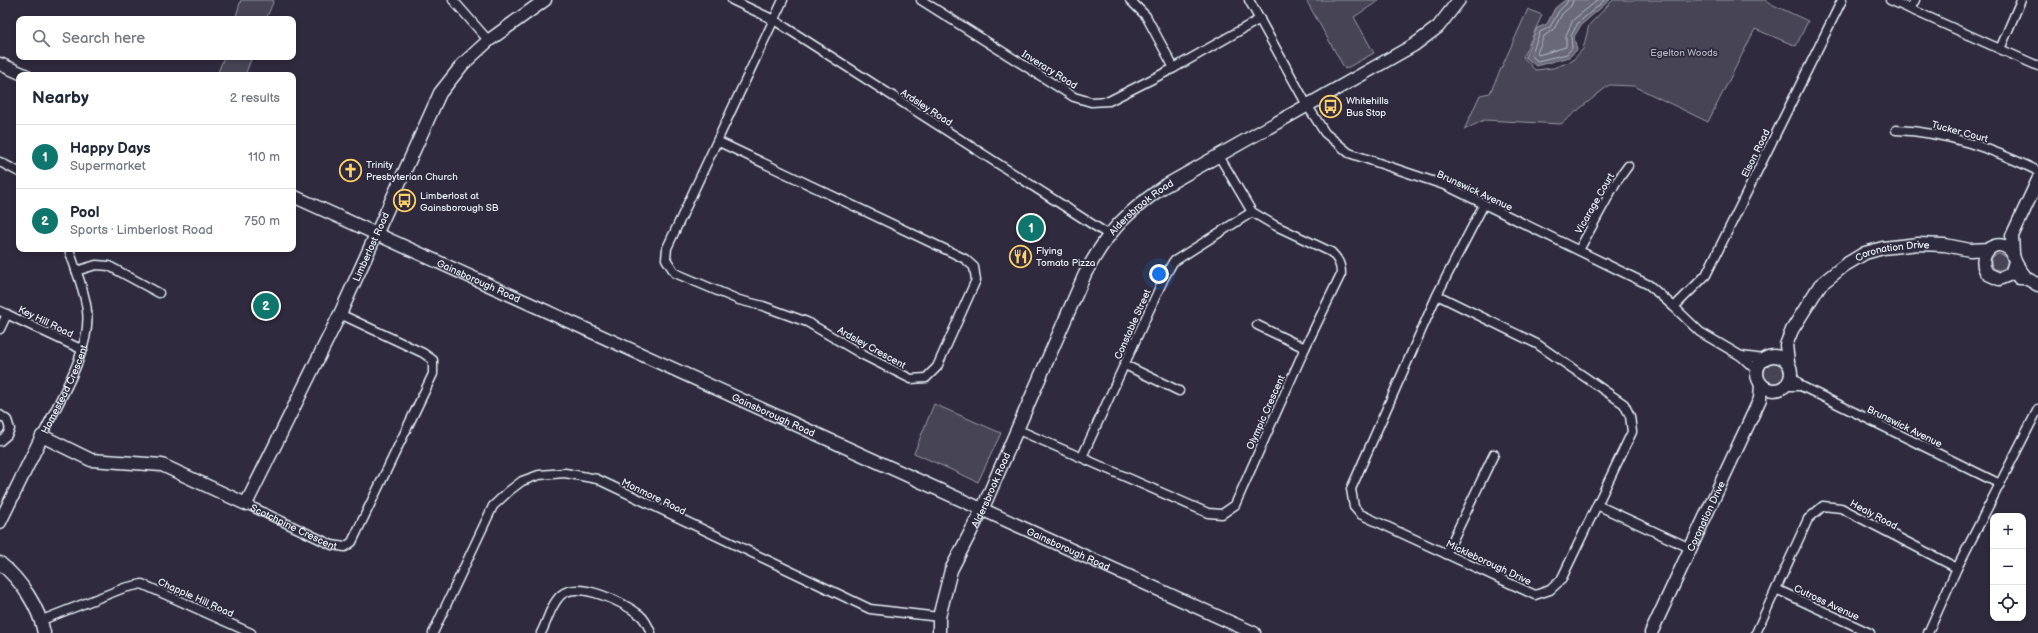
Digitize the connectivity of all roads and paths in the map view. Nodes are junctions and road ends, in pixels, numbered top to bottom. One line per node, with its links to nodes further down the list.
1 (453, 0): 16 (street)
2 (545, 0): 16 (street, Limberlost Road)
3 (732, 0): 15 (street, Ardsley Road)
4 (783, 0): 15 (street)
5 (921, 0): 20 (street, Inverary Road)
6 (1130, 0): 20 (street)
7 (1249, 0): 14 (street, Brunswick Avenue)
8 (1459, 0): 22 (street, Aldersbrook Road)
9 (1842, 0): 49 (street, Elson Road)
10 (1890, 0): 13 (street)
11 (1915, 0): 13 (street)
12 (2021, 0): 17 (street)
13 (1910, 9): 17 (street)
14 (1260, 19): 20 (street, Inverary Road); 22 (street, Brunswick Avenue)
15 (774, 20): 24 (street, Ardsley Crescent); 35 (street, Ardsley Road)
16 (488, 40): 34 (street, Limberlost Road)
17 (2000, 49): 19 (street)
18 (0, 64): 21 (street)
19 (2038, 66)
20 (1174, 68)
21 (18, 72)
22 (1307, 105): 25 (street, Aldersbrook Road); 32 (street, Brunswick Avenue)
23 (1896, 130): 29 (street, Tucker Court)
24 (717, 141): 24 (street, Ardsley Crescent)
25 (1219, 156): 33 (street, Olympic Crescent); 35 (street, Aldersbrook Road)
26 (0, 162): 28 (street)
27 (1628, 166): 38 (street, Vicarage Court)
28 (16, 170)
29 (2038, 171)
30 (2038, 180): 36 (street)
31 (296, 197): 34 (street, Gainsborough Road)
32 (1484, 204): 38 (street, Brunswick Avenue); 48 (street, Mickleborough Drive)
33 (1252, 212): 55 (street, Olympic Crescent); 60 (street, Constable Street)
34 (376, 234): 51 (street, Limberlost Road); 79 (street, Gainsborough Road)
35 (1108, 235): 71 (street, Aldersbrook Road)
36 (2012, 236): 37 (street); 41 (street)
37 (1993, 247): 39 (street, Coronation Drive); 41 (street); 42 (street)
38 (1579, 250): 49 (street, Brunswick Avenue)
39 (1970, 250): 42 (street); 54 (street, Coronation Drive)
40 (70, 252): 43 (street, Homestead Crescent)
41 (2014, 258): 44 (street); 45 (street)
42 (1982, 263): 44 (street)
43 (76, 271): 47 (street); 56 (street, Homestead Crescent)
44 (2007, 276): 45 (street)
45 (2026, 278): 46 (street)
46 (2038, 284)
47 (159, 293)
48 (1437, 295): 78 (street, Mickleborough Drive); 82 (street, Mickleborough Drive)
49 (1674, 307): 57 (street, Brunswick Avenue)
50 (3, 312): 53 (street); 56 (street, Key Hill Road)
51 (340, 314): 77 (street, Limberlost Road); 77 (street, Scotchpine Crescent)
52 (1257, 325): 55 (street)
53 (0, 328)
54 (1786, 345): 58 (street, Coronation Drive); 59 (street)
55 (1305, 348): 75 (street, Olympic Crescent)
56 (83, 350): 72 (street, Homestead Crescent)
57 (1741, 356): 58 (street, Brunswick Avenue); 61 (street, Brunswick Avenue)
58 (1768, 357): 59 (street); 61 (street)
59 (1788, 362): 62 (street)
60 (1125, 365): 67 (street); 75 (street, Constable Street)
61 (1757, 371): 63 (street)
62 (1791, 375): 64 (street); 65 (street, Brunswick Avenue)
63 (1761, 384): 66 (street); 68 (street, Coronation Drive)
64 (1785, 386): 65 (street, Brunswick Avenue); 66 (street)
65 (1801, 386): 76 (street, Brunswick Avenue)
66 (1773, 390): 68 (street)
67 (1179, 392)
68 (1760, 399): 81 (street, Coronation Drive)
69 (2038, 408): 76 (street)
70 (0, 415): 73 (street)
71 (1016, 430): 75 (street, Olympic Crescent); 79 (street, Aldersbrook Road)
72 (42, 436): 77 (street, Scotchpine Crescent); 80 (street, Homestead Crescent)
73 (0, 441)
74 (1494, 454): 82 (street)
75 (1082, 457)
76 (2000, 484): 84 (street)
77 (246, 504)
78 (1597, 506): 81 (street); 82 (street, Mickleborough Drive)
79 (982, 510): 86 (street, Aldersbrook Road); 94 (street, Gainsborough Road)
80 (0, 522)
81 (1690, 548): 95 (street, Coronation Drive)
82 (1446, 554)
83 (0, 563): 87 (street)
84 (1957, 568): 85 (street, Healy Road); 98 (street)
85 (1776, 589): 96 (street, Healy Road); 97 (street, Cutross Avenue)
86 (940, 617): 90 (street, Monmore Road); 93 (street, Aldersbrook Road)
87 (42, 620): 88 (street); 89 (street, Chapple Hill Road)
88 (44, 633)
89 (251, 633)
90 (433, 633)
91 (541, 633): 92 (street)
92 (651, 633)
93 (939, 633)
94 (1254, 633)
95 (1651, 633)
96 (1756, 633)
97 (1870, 633)
98 (1928, 633)

